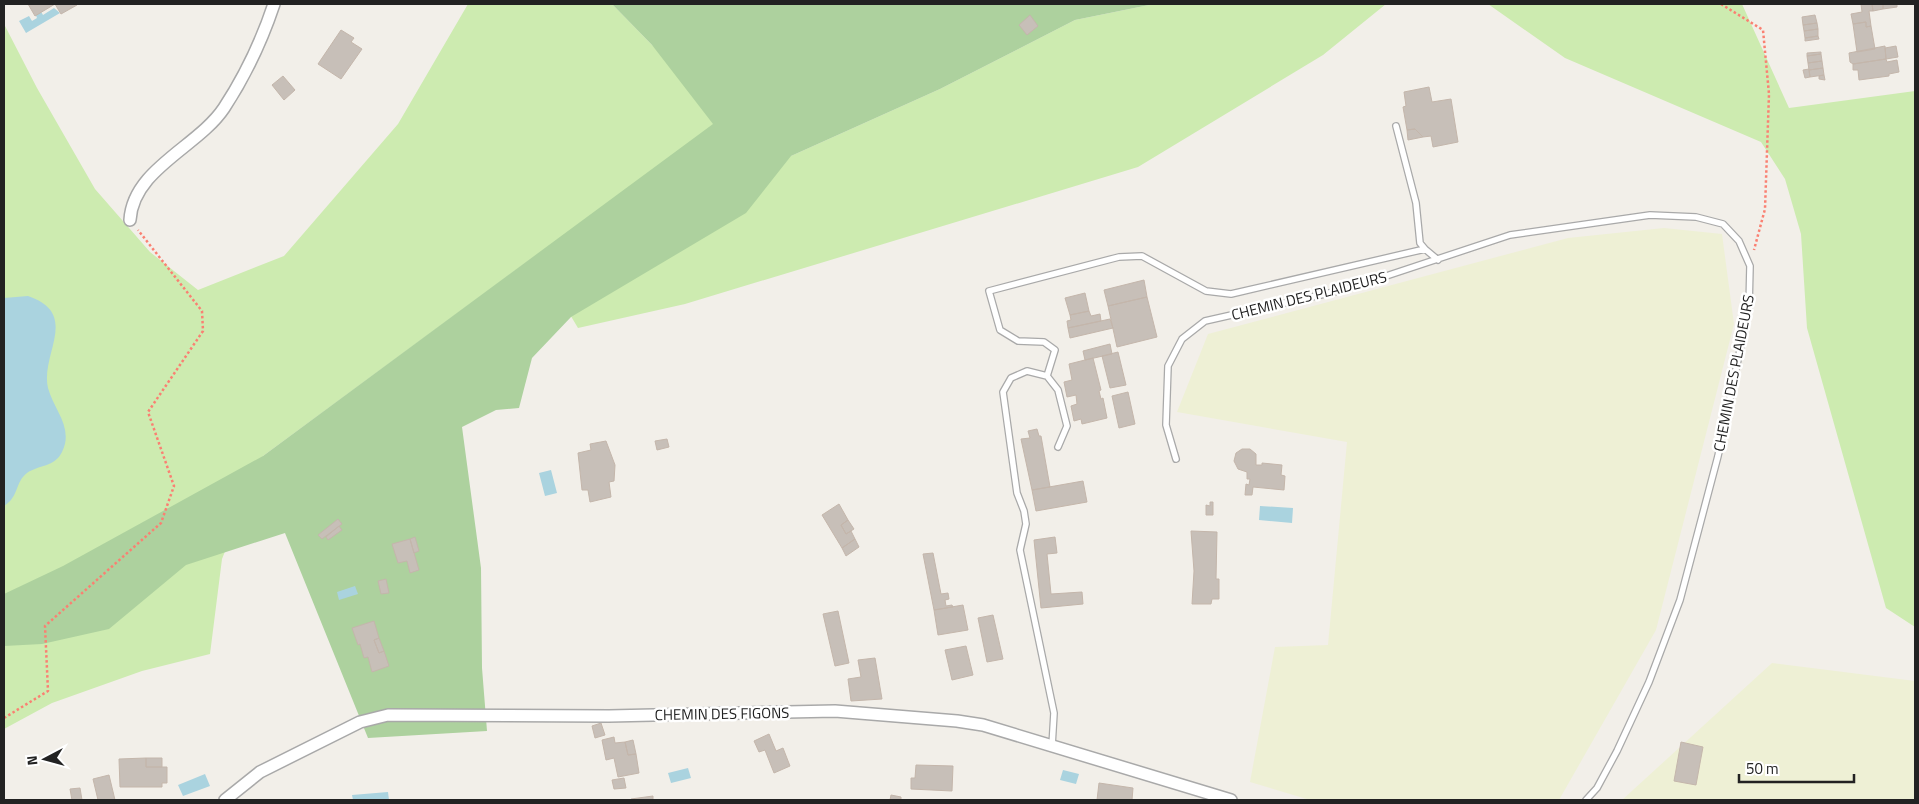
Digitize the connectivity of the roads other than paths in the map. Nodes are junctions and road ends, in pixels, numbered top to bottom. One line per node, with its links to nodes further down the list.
1 (274, 4): 3 (street)
2 (1396, 126): 4 (lane)
3 (130, 220)
4 (1425, 249): 5 (lane); 6 (lane)
5 (1438, 260): 8 (lane, CHEMIN DES PLAIDEURS); 12 (lane, CHEMIN DES PLAIDEURS)
6 (1047, 376): 7 (lane); 9 (lane)
7 (1058, 447)
8 (1176, 459)
9 (1052, 746): 10 (street, CHEMIN DES FIGONS); 11 (street, CHEMIN DES FIGONS)
10 (225, 800)
11 (1230, 800)
12 (1586, 800)

